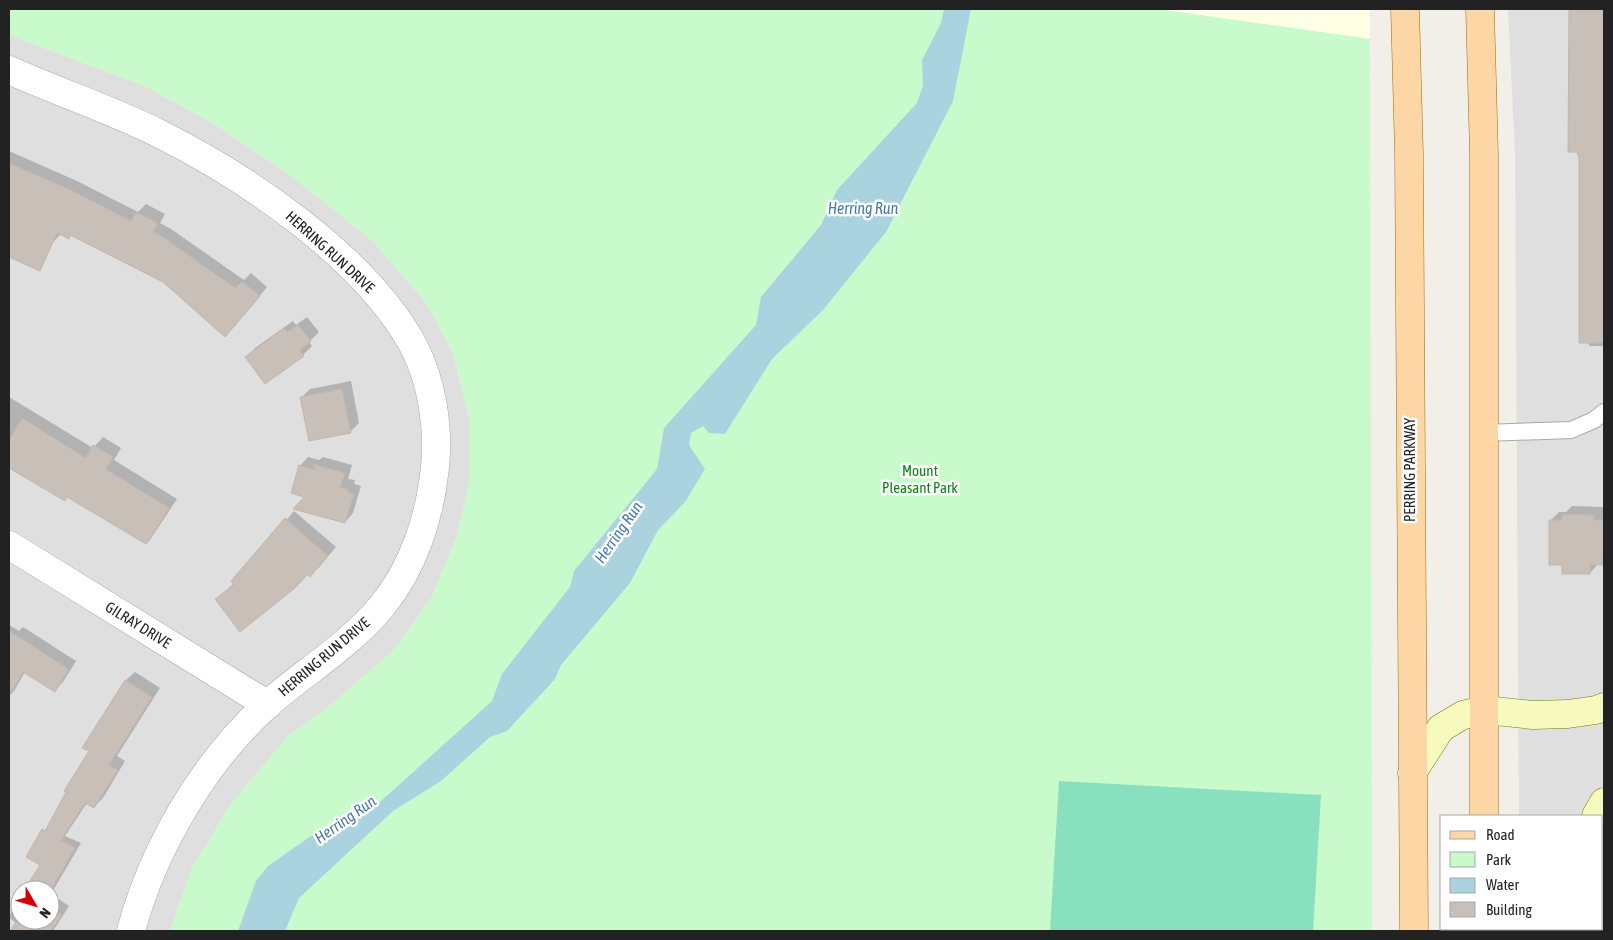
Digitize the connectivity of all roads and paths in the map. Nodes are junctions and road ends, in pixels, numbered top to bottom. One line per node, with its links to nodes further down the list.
1 (1405, 9): 10 (main road, PERRING PARKWAY)
2 (1480, 9): 5 (main road)
3 (9, 70): 7 (street, HERRING RUN DRIVE)
4 (1604, 412): 5 (lane)
5 (1484, 432): 9 (main road)
6 (9, 545): 7 (street, GILRAY DRIVE)
7 (268, 705): 14 (street, HERRING RUN DRIVE)
8 (1604, 707): 9 (street)
9 (1485, 710): 10 (street); 12 (main road)
10 (1412, 773): 15 (main road, PERRING PARKWAY)
11 (1604, 802): 13 (street)
12 (1484, 815)
13 (1597, 815)
14 (131, 931)
15 (1414, 931)

